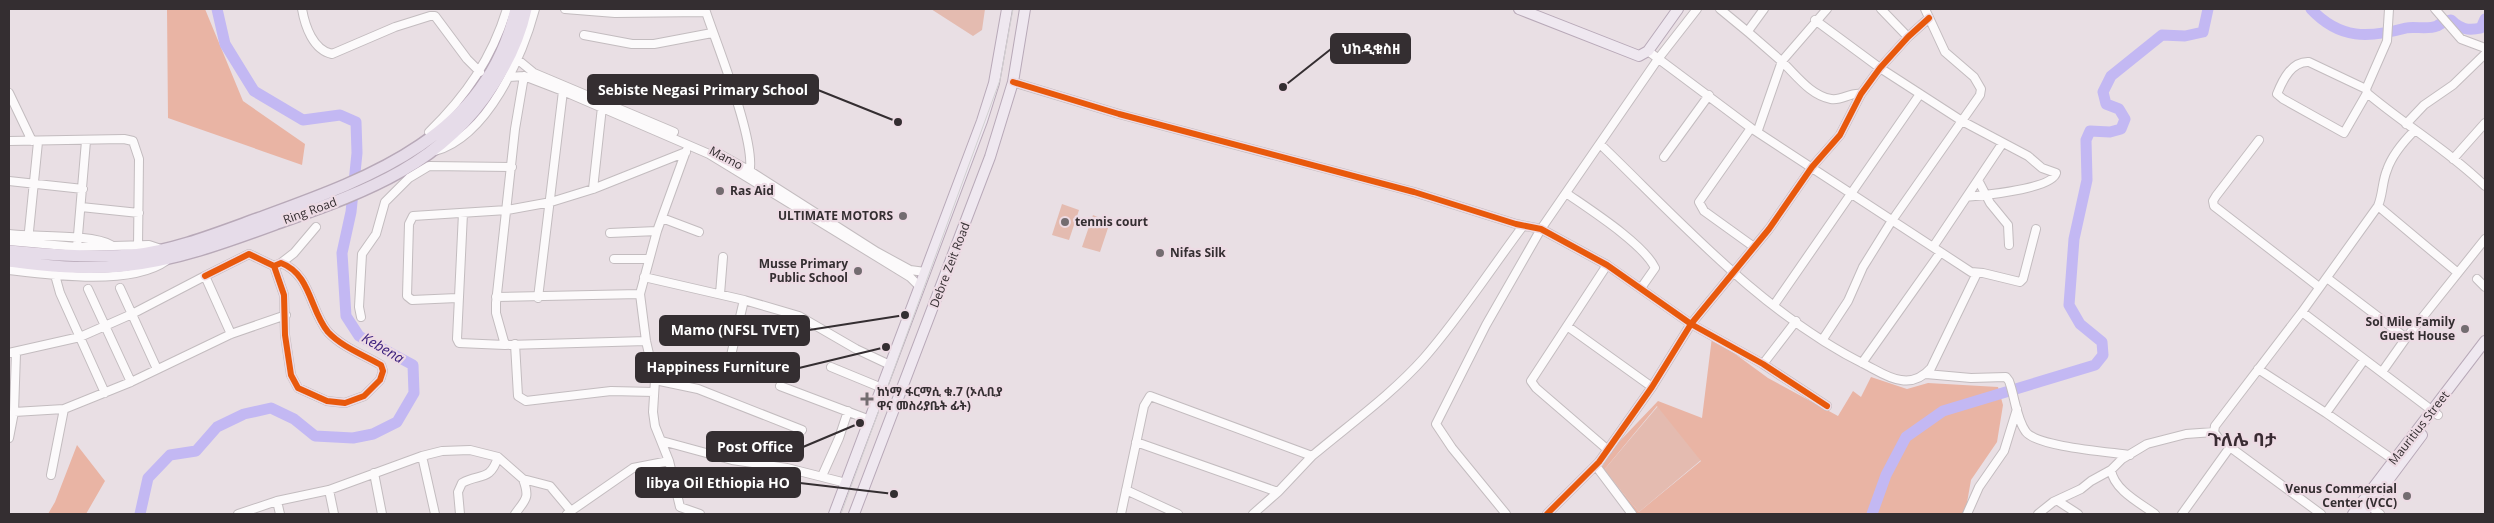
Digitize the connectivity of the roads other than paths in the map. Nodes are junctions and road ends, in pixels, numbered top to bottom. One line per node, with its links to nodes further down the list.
1 (302, 9): 33 (street)
2 (507, 9): 33 (street)
3 (516, 9): 56 (highway, Ring Road)
4 (526, 9): 57 (highway, Ring Road)
5 (536, 9): 30 (street)
6 (565, 9): 19 (street)
7 (1007, 9): 112 (main road, Debre Zeit Road)
8 (1025, 9): 36 (main road, Debre Zeit Road)
9 (1520, 9): 27 (main road)
10 (1678, 9): 27 (main road)
11 (1697, 9): 29 (street)
12 (1720, 9): 22 (street)
13 (1764, 9): 22 (street)
14 (1827, 9): 21 (street)
15 (1880, 9): 25 (street)
16 (1925, 9): 20 (street)
17 (2389, 9): 38 (street)
18 (2435, 9): 26 (street)
19 (706, 10): 23 (street)
20 (1929, 18): 25 (street); 44 (street)
21 (1815, 20): 31 (street); 32 (street)
22 (1748, 32): 31 (street)
23 (712, 34): 24 (street); 62 (street)
24 (584, 35)
25 (1908, 37): 32 (street)
26 (2485, 48)
27 (1648, 52): 29 (street)
28 (2485, 54): 46 (street)
29 (1658, 58): 42 (street); 53 (street)
30 (517, 60): 35 (street); 55 (street, Mamo)
31 (1782, 61): 40 (street); 47 (street)
32 (1880, 68): 40 (street); 41 (street)
33 (480, 72): 56 (street)
34 (524, 76): 35 (street); 37 (street); 60 (street)
35 (509, 77): 57 (street)
36 (1013, 82): 81 (street); 215 (main road, Debre Zeit Road)
37 (563, 91): 43 (street); 73 (street)
38 (2366, 91): 38 (street); 46 (street)
39 (9, 93): 50 (street)
40 (1861, 94): 61 (street)
41 (1920, 94): 44 (street); 70 (street)
42 (1709, 95): 47 (street); 58 (street)
43 (602, 107): 55 (street); 68 (street)
44 (1962, 121): 54 (street); 80 (street)
45 (2485, 123): 59 (street)
46 (2406, 124): 48 (street)
47 (1754, 129): 61 (street); 99 (street)
48 (2415, 130): 59 (street); 74 (street)
49 (2259, 140): 122 (street)
50 (35, 141): 51 (street); 52 (street); 65 (street)
51 (86, 141): 67 (street); 77 (street)
52 (9, 142)
53 (1600, 144): 69 (street); 113 (street)
54 (2002, 144): 63 (street); 71 (street)
55 (689, 146): 62 (street, Mamo); 68 (street); 79 (street)
56 (417, 149): 85 (highway, Ring Road)
57 (433, 152): 85 (highway, Ring Road)
58 (1664, 157)
59 (2453, 159): 66 (street)
60 (512, 167): 76 (street); 137 (street)
61 (1812, 167): 70 (street); 99 (street)
62 (749, 174): 87 (street, Mamo)
63 (1978, 180): 71 (street); 72 (street)
64 (9, 181): 65 (street)
65 (35, 184): 67 (street); 92 (street)
66 (2485, 186)
67 (83, 189): 75 (street)
68 (593, 189): 73 (street)
69 (1566, 193): 83 (street); 125 (street)
70 (1852, 194): 80 (street); 133 (street)
71 (1986, 194): 72 (street); 95 (street)
72 (1967, 197): 100 (street)
73 (550, 202): 76 (street); 131 (street)
74 (2378, 206): 115 (street); 119 (street)
75 (81, 207): 77 (street); 91 (street)
76 (507, 210): 78 (street); 129 (street)
77 (139, 213): 97 (street)
78 (464, 213): 130 (street); 130 (street)
79 (662, 218): 86 (street); 88 (street)
80 (1891, 222): 100 (street); 145 (street)
81 (1523, 226): 83 (street); 187 (street)
82 (316, 227): 109 (street)
83 (1540, 229): 110 (street); 219 (street)
84 (2036, 229): 114 (street)
85 (240, 231): 101 (highway, Ring Road); 104 (highway, Ring Road)
86 (657, 231): 89 (street); 107 (street)
87 (838, 231): 112 (street, Mamo); 121 (street)
88 (699, 232)
89 (610, 233)
90 (9, 234): 92 (street)
91 (78, 238): 92 (street); 96 (street); 98 (street)
92 (28, 240): 94 (street); 98 (street)
93 (2485, 240): 115 (street)
94 (9, 241)
95 (2008, 245)
96 (113, 246): 97 (street); 98 (street)
97 (138, 246): 101 (street)
98 (77, 247)
99 (1754, 247): 113 (street)
100 (1933, 247): 103 (street)
101 (161, 249): 102 (highway, Ring Road)
102 (9, 251)
103 (1940, 253): 114 (street); 153 (street)
104 (173, 257): 108 (highway, Ring Road); 116 (street)
105 (723, 258): 128 (street)
106 (614, 259): 107 (street)
107 (649, 259): 118 (street)
108 (9, 261)
109 (277, 264): 117 (street); 136 (street); 136 (street)
110 (1607, 265): 125 (street); 141 (street)
111 (9, 270): 116 (street)
112 (925, 272): 121 (main road, Debre Zeit Road)
113 (1733, 272): 133 (street); 139 (street)
114 (1977, 273): 161 (street)
115 (2458, 273): 144 (street)
116 (55, 275): 143 (street)
117 (205, 276): 135 (street); 142 (street)
118 (644, 277): 127 (street); 128 (street)
119 (2326, 278): 122 (street); 144 (street)
120 (2477, 279): 123 (street)
121 (920, 286): 156 (main road, Debre Zeit Road)
122 (2319, 287): 134 (street)
123 (2485, 287)
124 (120, 288): 135 (street)
125 (1641, 288): 139 (street)
126 (88, 289): 140 (street)
127 (640, 294): 131 (street); 146 (street)
128 (720, 294): 132 (street)
129 (496, 297): 131 (street); 149 (street)
130 (458, 298): 149 (street)
131 (538, 298)
132 (744, 300): 154 (street); 156 (street)
133 (1774, 305): 138 (street)
134 (2302, 312): 152 (street); 159 (street)
135 (132, 314): 140 (street); 158 (street)
136 (286, 315): 142 (street)
137 (361, 317)
138 (1796, 321): 145 (street); 155 (street)
139 (1691, 324): 155 (street); 166 (street)
140 (107, 326): 143 (street); 163 (street)
141 (1567, 326): 166 (street); 184 (street)
142 (231, 334): 158 (street)
143 (80, 337): 151 (street); 169 (street)
144 (2406, 338): 160 (street)
145 (1822, 339): 153 (street)
146 (646, 341): 148 (street); 162 (street)
147 (2485, 341): 176 (main road, Mauritius Street)
148 (515, 344): 149 (street); 168 (street)
149 (505, 345)
150 (2485, 352): 176 (main road, Mauritius Street)
151 (13, 353): 164 (street)
152 (2364, 360): 160 (street); 175 (street)
153 (1862, 363): 161 (street)
154 (729, 364)
155 (1764, 364): 170 (street)
156 (890, 365): 167 (main road, Debre Zeit Road)
157 (831, 367): 167 (street)
158 (158, 369): 163 (street)
159 (2258, 369): 175 (street); 179 (street)
160 (2382, 372): 176 (street)
161 (1926, 374): 171 (street)
162 (655, 380): 168 (street); 178 (street)
163 (131, 382): 169 (street)
164 (11, 385): 174 (street)
165 (780, 386): 173 (street)
166 (1652, 387): 184 (street)
167 (882, 388): 177 (main road, Debre Zeit Road)
168 (654, 392): 181 (street)
169 (105, 393): 172 (street)
170 (1827, 406)
171 (2017, 408): 185 (street); 222 (street)
172 (64, 409): 174 (street); 194 (street)
173 (848, 411): 177 (street); 195 (street)
174 (14, 412): 180 (street)
175 (2326, 413): 190 (street)
176 (2435, 413): 190 (main road, Mauritius Street)
177 (870, 420): 197 (main road, Debre Zeit Road)
178 (802, 430)
179 (2214, 432): 183 (street); 185 (street)
180 (9, 434)
181 (662, 441): 189 (street); 195 (street)
182 (1136, 442): 187 (street); 199 (street); 200 (street)
183 (2230, 447): 226 (street); 227 (street)
184 (1608, 450): 191 (street)
185 (2130, 455): 192 (street)
186 (422, 456): 188 (street); 193 (street); 210 (street)
187 (1312, 456): 200 (street)
188 (498, 457): 196 (street); 211 (street)
189 (669, 461): 204 (street); 205 (street)
190 (2396, 463): 203 (main road, Mauritius Street)
191 (1596, 466): 220 (street); 221 (street)
192 (2111, 470): 202 (street); 225 (street)
193 (374, 473): 198 (street); 209 (street)
194 (51, 475)
195 (822, 476): 197 (street)
196 (524, 479): 205 (street); 212 (street)
197 (846, 483): 214 (main road, Debre Zeit Road)
198 (329, 490): 201 (street); 208 (street)
199 (1126, 490): 216 (street); 217 (street)
200 (1278, 492): 218 (street)
201 (277, 501): 206 (street); 207 (street)
202 (2058, 501): 223 (street); 224 (street)
203 (2366, 503): 228 (main road, Mauritius Street); 229 (main road, Mauritius Street); 230 (street)
204 (680, 511): 213 (street)
205 (569, 513)
206 (238, 514)
207 (280, 514)
208 (334, 514)
209 (382, 514)
210 (435, 514)
211 (460, 514)
212 (515, 514)
213 (700, 514)
214 (834, 514)
215 (854, 514)
216 (1121, 514)
217 (1178, 514)
218 (1253, 514)
219 (1506, 514)
220 (1548, 514)
221 (1632, 514)
222 (1968, 514)
223 (2038, 514)
224 (2078, 514)
225 (2155, 514)
226 (2182, 514)
227 (2321, 514)
228 (2353, 514)
229 (2363, 514)
230 (2380, 514)

